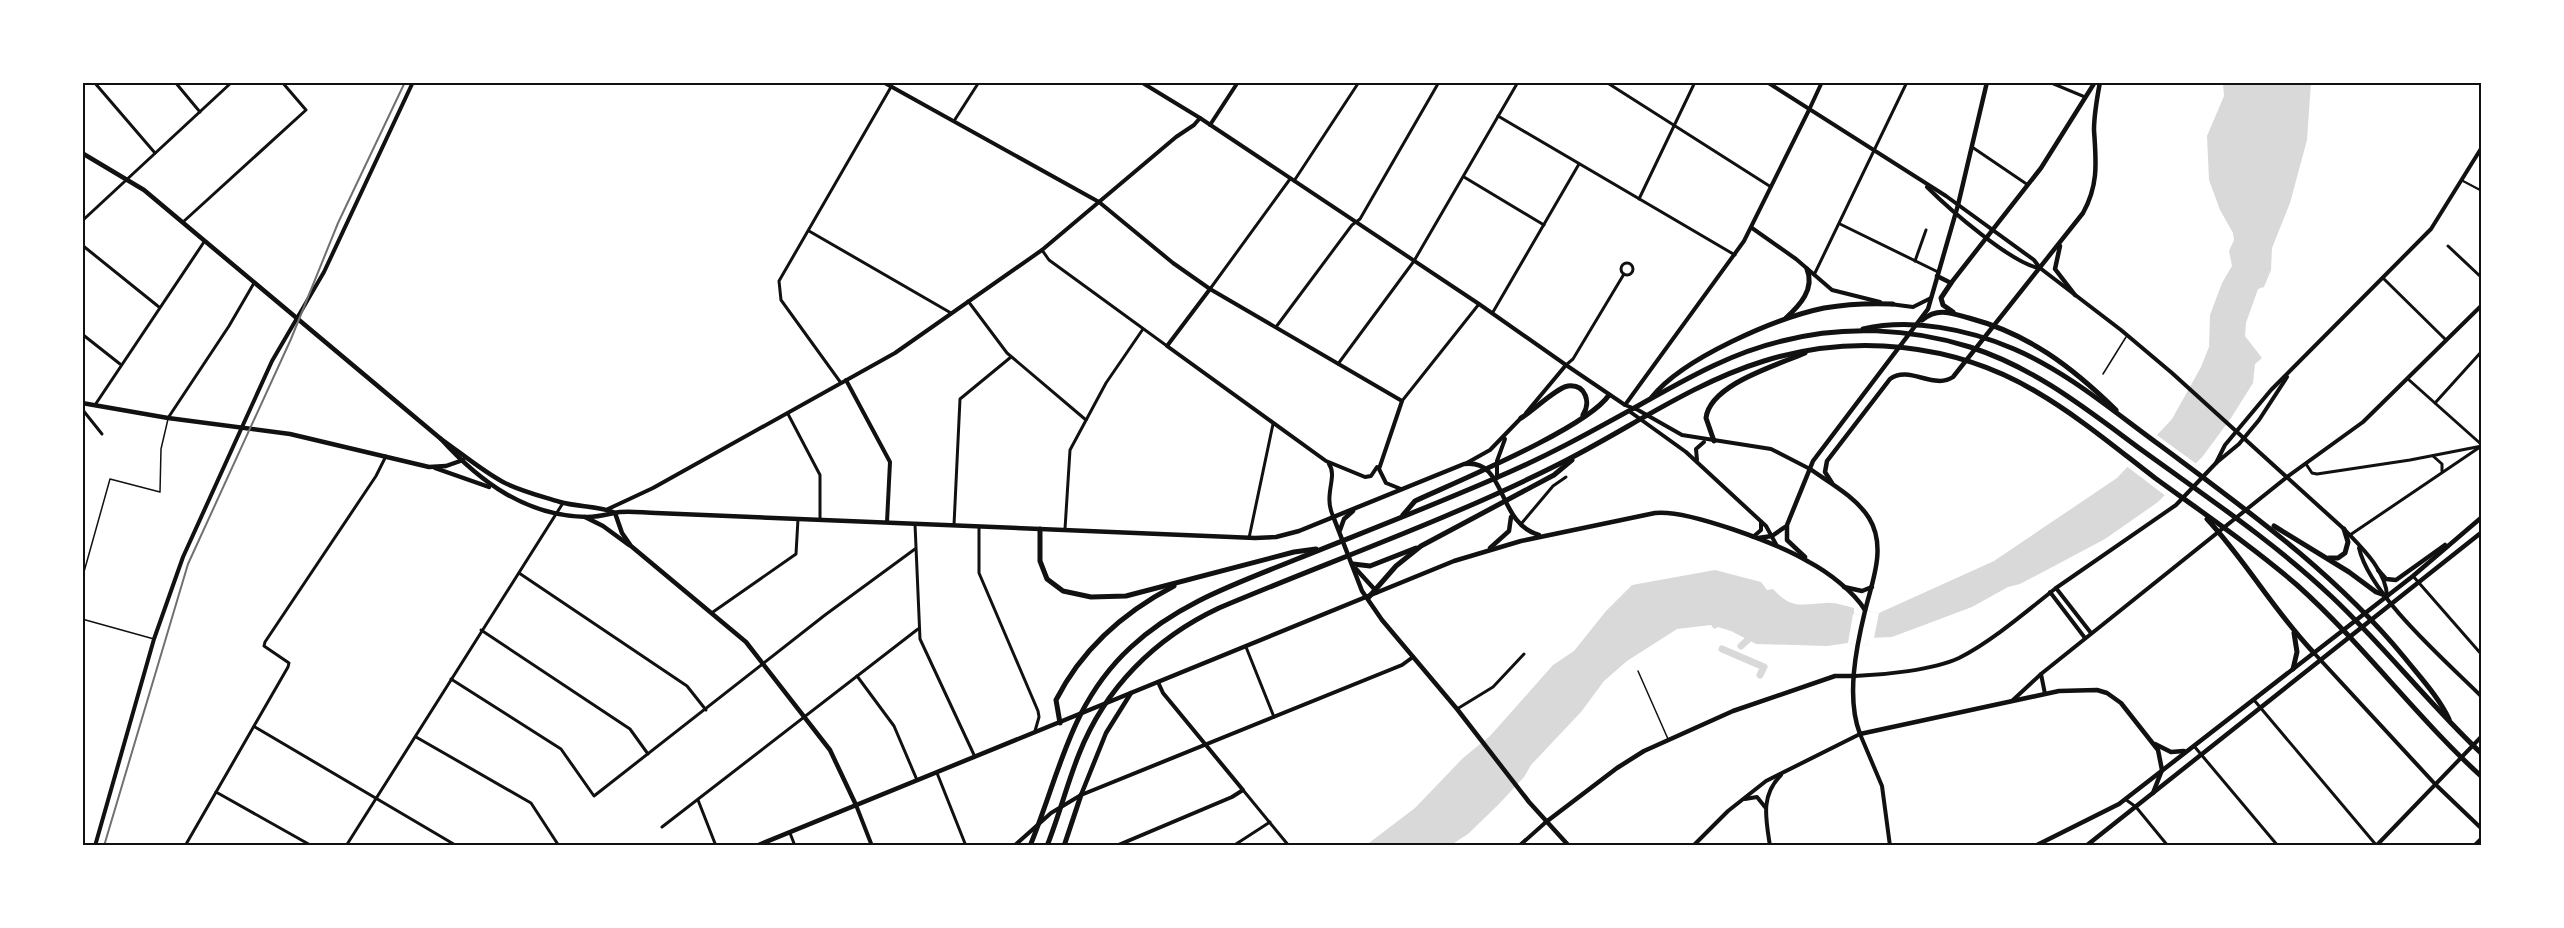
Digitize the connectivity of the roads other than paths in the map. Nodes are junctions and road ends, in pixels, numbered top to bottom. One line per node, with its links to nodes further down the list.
1 (94, 82): 35 (street)
2 (175, 82): 25 (street)
3 (232, 82): 25 (street)
4 (282, 82): 51 (street)
5 (413, 82): 87 (main road)
6 (883, 82): 22 (main road)
7 (979, 82): 28 (street)
8 (1141, 82): 27 (main road)
9 (1359, 82): 39 (street)
10 (1439, 82): 50 (street)
11 (1518, 82): 26 (street)
12 (1606, 82): 30 (street)
13 (1695, 82): 30 (street)
14 (1767, 82): 24 (main road)
15 (1822, 82): 24 (main road)
16 (1907, 82): 33 (street)
17 (1987, 82): 31 (main road)
18 (2049, 82): 23 (street)
19 (2095, 82): 23 (main road)
20 (2100, 82): 59 (main road)
21 (1236, 83): 29 (main road)
22 (891, 87): 28 (main road); 57 (street)
23 (2085, 97): 42 (main road)
24 (1809, 110): 33 (main road); 43 (main road)
25 (200, 112): 35 (street)
26 (1498, 116): 36 (street); 37 (street)
27 (1200, 118): 29 (main road); 46 (main road)
28 (954, 121): 46 (main road)
29 (1210, 125): 39 (main road)
30 (1674, 126): 43 (street); 45 (street)
31 (1972, 147): 42 (street); 47 (main road)
32 (2481, 147): 40 (main road)
33 (1874, 152): 41 (main road); 52 (street)
34 (82, 153): 38 (main road)
35 (155, 153): 38 (street)
36 (1579, 164): 45 (street); 53 (street)
37 (1464, 177): 53 (street); 65 (street)
38 (129, 179): 49 (street); 51 (main road)
39 (1292, 180): 50 (main road); 76 (street)
40 (2461, 180): 44 (street); 73 (main road)
41 (1922, 182): 47 (main road); 48 (main road)
42 (2028, 185): 56 (main road)
43 (1772, 188): 54 (main road)
44 (2481, 191)
45 (1639, 199): 64 (street)
46 (1099, 202): 63 (main road); 76 (main road)
47 (1958, 205): 48 (main road); 56 (main road)
48 (1956, 213): 58 (main road); 70 (main road)
49 (82, 221)
50 (1355, 222): 65 (main road); 90 (street)
51 (182, 224): 60 (main road)
52 (1840, 224): 66 (street); 71 (street)
53 (1544, 225): 84 (street)
54 (1752, 228): 64 (main road); 68 (main road)
55 (1926, 230): 66 (street)
56 (1992, 230): 58 (main road); 67 (main road)
57 (808, 231): 85 (street); 107 (street)
58 (1987, 236): 67 (main road); 75 (main road)
59 (2062, 240): 67 (main road); 77 (main road)
60 (204, 242): 74 (main road); 83 (street)
61 (82, 245): 83 (street)
62 (2448, 246): 72 (street)
63 (1042, 250): 79 (main road); 91 (street)
64 (1735, 255): 113 (main road)
65 (1414, 261): 80 (main road); 101 (street)
66 (1915, 261): 70 (street)
67 (2040, 268): 77 (main road); 148 (main road)
68 (1807, 269): 71 (main road); 88 (highway)
69 (1624, 274): 69 (street); 102 (street)
70 (1938, 274): 75 (main road); 78 (main road)
71 (1814, 275): 81 (main road)
72 (2481, 278)
73 (2384, 279): 95 (street); 104 (main road)
74 (254, 283): 87 (main road); 117 (street)
75 (1951, 283): 86 (highway)
76 (1210, 289): 90 (main road); 96 (main road)
77 (2075, 295): 94 (main road)
78 (1932, 298): 81 (main road); 89 (main road)
79 (968, 301): 85 (main road); 99 (street)
80 (1479, 304): 84 (main road); 110 (street)
81 (1893, 304): 88 (highway)
82 (2481, 305): 95 (main road)
83 (159, 307): 100 (street)
84 (1493, 312): 102 (main road)
85 (951, 313): 106 (main road)
86 (1959, 316): 89 (highway); 122 (highway)
87 (297, 318): 123 (main road); 127 (main road)
88 (1784, 320): 109 (highway)
89 (1922, 320): 143 (main road)
90 (1276, 327): 101 (main road)
91 (1143, 329): 96 (street); 120 (street)
92 (1853, 331): 109 (highway); 122 (highway); 241 (highway)
93 (82, 334): 100 (street)
94 (2127, 335): 103 (lane); 146 (main road)
95 (2446, 340): 105 (main road)
96 (1167, 346): 121 (main road)
97 (1815, 349): 128 (highway); 131 (highway); 166 (highway)
98 (2481, 351): 112 (street)
99 (1011, 357): 120 (street); 170 (street)
100 (120, 364): 114 (street)
101 (1338, 364): 110 (main road)
102 (1566, 366): 108 (main road); 118 (main road)
103 (2103, 374)
104 (2287, 376): 126 (main road); 129 (main road)
105 (2408, 379): 112 (street); 141 (main road)
106 (846, 380): 107 (main road); 165 (main road)
107 (841, 383): 116 (main road)
108 (1609, 395): 113 (main road); 119 (highway)
109 (1650, 399): 159 (highway)
110 (1402, 401): 139 (main road)
111 (82, 403): 114 (main road)
112 (2436, 403): 130 (street)
113 (1623, 404): 128 (main road); 137 (main road)
114 (95, 405): 117 (main road)
115 (82, 409): 124 (street)
116 (788, 414): 153 (main road); 163 (street)
117 (168, 418): 123 (main road); 196 (lane)
118 (1521, 418): 119 (highway); 125 (main road)
119 (1580, 419): 159 (highway)
120 (1086, 420): 175 (street)
121 (1273, 424): 136 (main road); 181 (street)
122 (2131, 424): 156 (highway)
123 (241, 427): 133 (main road); 215 (main road)
124 (102, 434)
125 (1508, 434): 140 (main road); 147 (main road)
126 (2232, 437): 129 (main road); 138 (main road)
127 (441, 439): 134 (main road); 135 (main road)
128 (1711, 441): 137 (main road); 143 (main road)
129 (2239, 444): 138 (main road)
130 (2481, 446): 132 (street); 144 (street)
131 (1580, 454): 184 (highway); 292 (highway)
132 (2432, 455): 141 (street); 144 (street)
133 (386, 456): 142 (main road); 242 (street)
134 (468, 458): 135 (main road); 151 (main road)
135 (461, 461): 142 (main road); 149 (main road)
136 (1326, 461): 139 (main road); 158 (main road)
137 (1698, 463): 164 (main road)
138 (2216, 463): 201 (main road)
139 (1379, 464): 150 (main road)
140 (1464, 464): 147 (main road); 150 (main road)
141 (2306, 464): 146 (main road)
142 (429, 466): 149 (main road)
143 (1810, 469): 148 (main road); 169 (main road)
144 (2441, 473): 178 (street)
145 (1566, 477): 168 (street)
146 (2287, 477): 173 (main road); 213 (main road)
147 (1498, 485): 157 (main road)
148 (1835, 487): 200 (main road)
149 (494, 489): 154 (main road)
150 (1404, 489): 152 (main road)
151 (563, 503): 153 (main road); 154 (street)
152 (1357, 508): 158 (main road); 174 (main road)
153 (608, 509): 155 (main road)
154 (557, 513): 160 (main road); 194 (street)
155 (615, 513): 160 (main road); 162 (main road); 183 (main road)
156 (2253, 514): 190 (highway); 241 (highway)
157 (1511, 515): 168 (main road); 188 (main road)
158 (1333, 516): 174 (main road); 181 (main road)
159 (1402, 516): 186 (highway)
160 (585, 517): 183 (main road)
161 (2481, 517): 177 (main road)
162 (798, 519): 163 (main road); 208 (street)
163 (820, 520): 165 (main road)
164 (1761, 521): 180 (main road); 182 (main road)
165 (887, 522): 167 (main road)
166 (2214, 523): 212 (highway); 258 (highway)
167 (915, 524): 170 (main road); 187 (street)
168 (1519, 525): 179 (main road)
169 (1787, 525): 180 (main road); 192 (main road)
170 (954, 526): 171 (main road)
171 (980, 527): 172 (main road); 243 (street)
172 (1041, 529): 175 (main road); 197 (highway)
173 (2344, 529): 178 (main road); 190 (highway)
174 (1340, 530): 191 (main road)
175 (1065, 531): 181 (main road)
176 (2481, 532): 198 (main road)
177 (2462, 533): 193 (main road); 195 (main road)
178 (2350, 535): 185 (main road)
179 (1542, 536): 182 (main road); 188 (main road)
180 (1772, 536): 182 (main road); 189 (main road)
181 (1249, 538)
182 (1752, 538): 189 (main road)
183 (631, 546): 208 (main road)
184 (1421, 546): 191 (highway); 202 (highway)
185 (2359, 547): 193 (main road); 204 (main road)
186 (1325, 548): 197 (highway); 291 (highway)
187 (915, 549): 210 (street); 222 (street)
188 (1489, 549): 202 (main road)
189 (1780, 549): 192 (main road)
190 (2323, 555): 204 (highway)
191 (1353, 564): 202 (main road); 205 (main road)
192 (1816, 566): 199 (main road)
193 (2378, 570): 204 (main road)
194 (519, 572): 211 (street); 237 (street)
195 (2413, 576): 198 (street); 204 (main road)
196 (82, 579)
197 (1188, 580): 240 (highway)
198 (2418, 582): 206 (main road); 219 (street)
199 (1839, 584): 200 (main road); 207 (main road)
200 (1872, 586): 207 (main road)
201 (2056, 588): 203 (main road); 213 (main road)
202 (1377, 592): 205 (highway)
203 (2050, 592): 214 (main road); 227 (main road)
204 (2387, 596): 206 (main road); 217 (main road)
205 (1368, 598): 216 (main road); 220 (main road)
206 (2392, 602): 221 (main road); 232 (main road)
207 (1865, 610): 227 (main road)
208 (713, 612): 222 (main road)
209 (82, 619): 215 (lane)
210 (918, 629): 226 (street); 253 (street)
211 (481, 630): 228 (street); 251 (street)
212 (2294, 632): 217 (highway); 223 (highway)
213 (2091, 633): 214 (main road)
214 (2085, 638): 225 (main road)
215 (154, 639): 280 (main road)
216 (1246, 647): 229 (main road); 239 (street)
217 (2314, 653): 221 (main road); 223 (main road)
218 (1524, 654): 236 (street)
219 (2481, 655)
220 (1413, 657): 236 (main road); 239 (main road)
221 (2320, 660): 235 (main road); 260 (main road)
222 (763, 664): 237 (street); 238 (main road)
223 (2293, 669): 233 (main road)
224 (1638, 670): 247 (lane)
225 (2041, 674): 231 (main road); 234 (main road)
226 (857, 676): 238 (street); 259 (street)
227 (1855, 676): 244 (main road); 247 (main road)
228 (450, 679): 245 (street); 251 (street)
229 (1158, 682): 230 (main road); 249 (main road)
230 (1131, 693): 240 (main road); 264 (main road)
231 (2045, 694): 234 (main road); 248 (main road)
232 (2481, 698)
233 (2252, 699): 235 (street); 250 (main road)
234 (2013, 700): 244 (main road)
235 (2260, 708): 254 (main road); 279 (street)
236 (1457, 709): 273 (main road)
237 (706, 710): 251 (street)
238 (804, 717): 266 (street); 269 (main road)
239 (1274, 717): 249 (main road)
240 (1060, 723): 243 (main road)
241 (2452, 726): 252 (highway)
242 (255, 727): 262 (street); 265 (street)
243 (1035, 732): 253 (main road)
244 (1860, 734): 256 (main road); 301 (main road)
245 (415, 737): 265 (street); 285 (street)
246 (2481, 738): 260 (main road)
247 (1669, 740): 273 (main road)
248 (2153, 742): 250 (main road); 255 (main road)
249 (1206, 745): 261 (main road); 264 (main road)
250 (2191, 747): 254 (street); 255 (main road)
251 (648, 754)
252 (2481, 754)
253 (975, 757): 257 (main road)
254 (2198, 757): 263 (main road); 305 (street)
255 (2162, 770): 263 (main road); 267 (main road)
256 (1787, 771): 268 (main road); 270 (main road)
257 (937, 773): 259 (main road); 290 (street)
258 (2481, 777)
259 (917, 780): 269 (main road)
260 (2435, 784): 275 (main road); 279 (main road)
261 (1243, 790): 272 (street); 294 (main road)
262 (216, 792): 281 (street); 282 (street)
263 (2153, 793): 271 (main road)
264 (1081, 795): 278 (main road); 293 (highway)
265 (376, 797): 283 (street); 284 (street)
266 (698, 800): 274 (street); 286 (street)
267 (2125, 800): 271 (street); 302 (main road)
268 (1742, 801): 270 (main road); 299 (main road)
269 (856, 805): 276 (main road); 289 (main road)
270 (1765, 807): 300 (main road)
271 (2136, 807): 303 (main road); 304 (street)
272 (1270, 822): 295 (street); 296 (street)
273 (1546, 822): 297 (main road); 298 (main road)
274 (662, 827)
275 (2481, 829)
276 (789, 832): 287 (main road); 288 (street)
277 (2481, 838): 306 (main road)
278 (1015, 845)
279 (2376, 845)
280 (95, 846)
281 (184, 846)
282 (312, 846)
283 (346, 846)
284 (457, 846)
285 (560, 846)
286 (716, 846)
287 (756, 846)
288 (795, 846)
289 (872, 846)
290 (966, 846)
291 (1030, 846)
292 (1047, 846)
293 (1064, 846)
294 (1116, 846)
295 (1233, 846)
296 (1289, 846)
297 (1519, 846)
298 (1569, 846)
299 (1693, 846)
300 (1770, 846)
301 (1890, 846)
302 (2035, 846)
303 (2086, 846)
304 (2168, 846)
305 (2278, 846)
306 (2474, 846)

